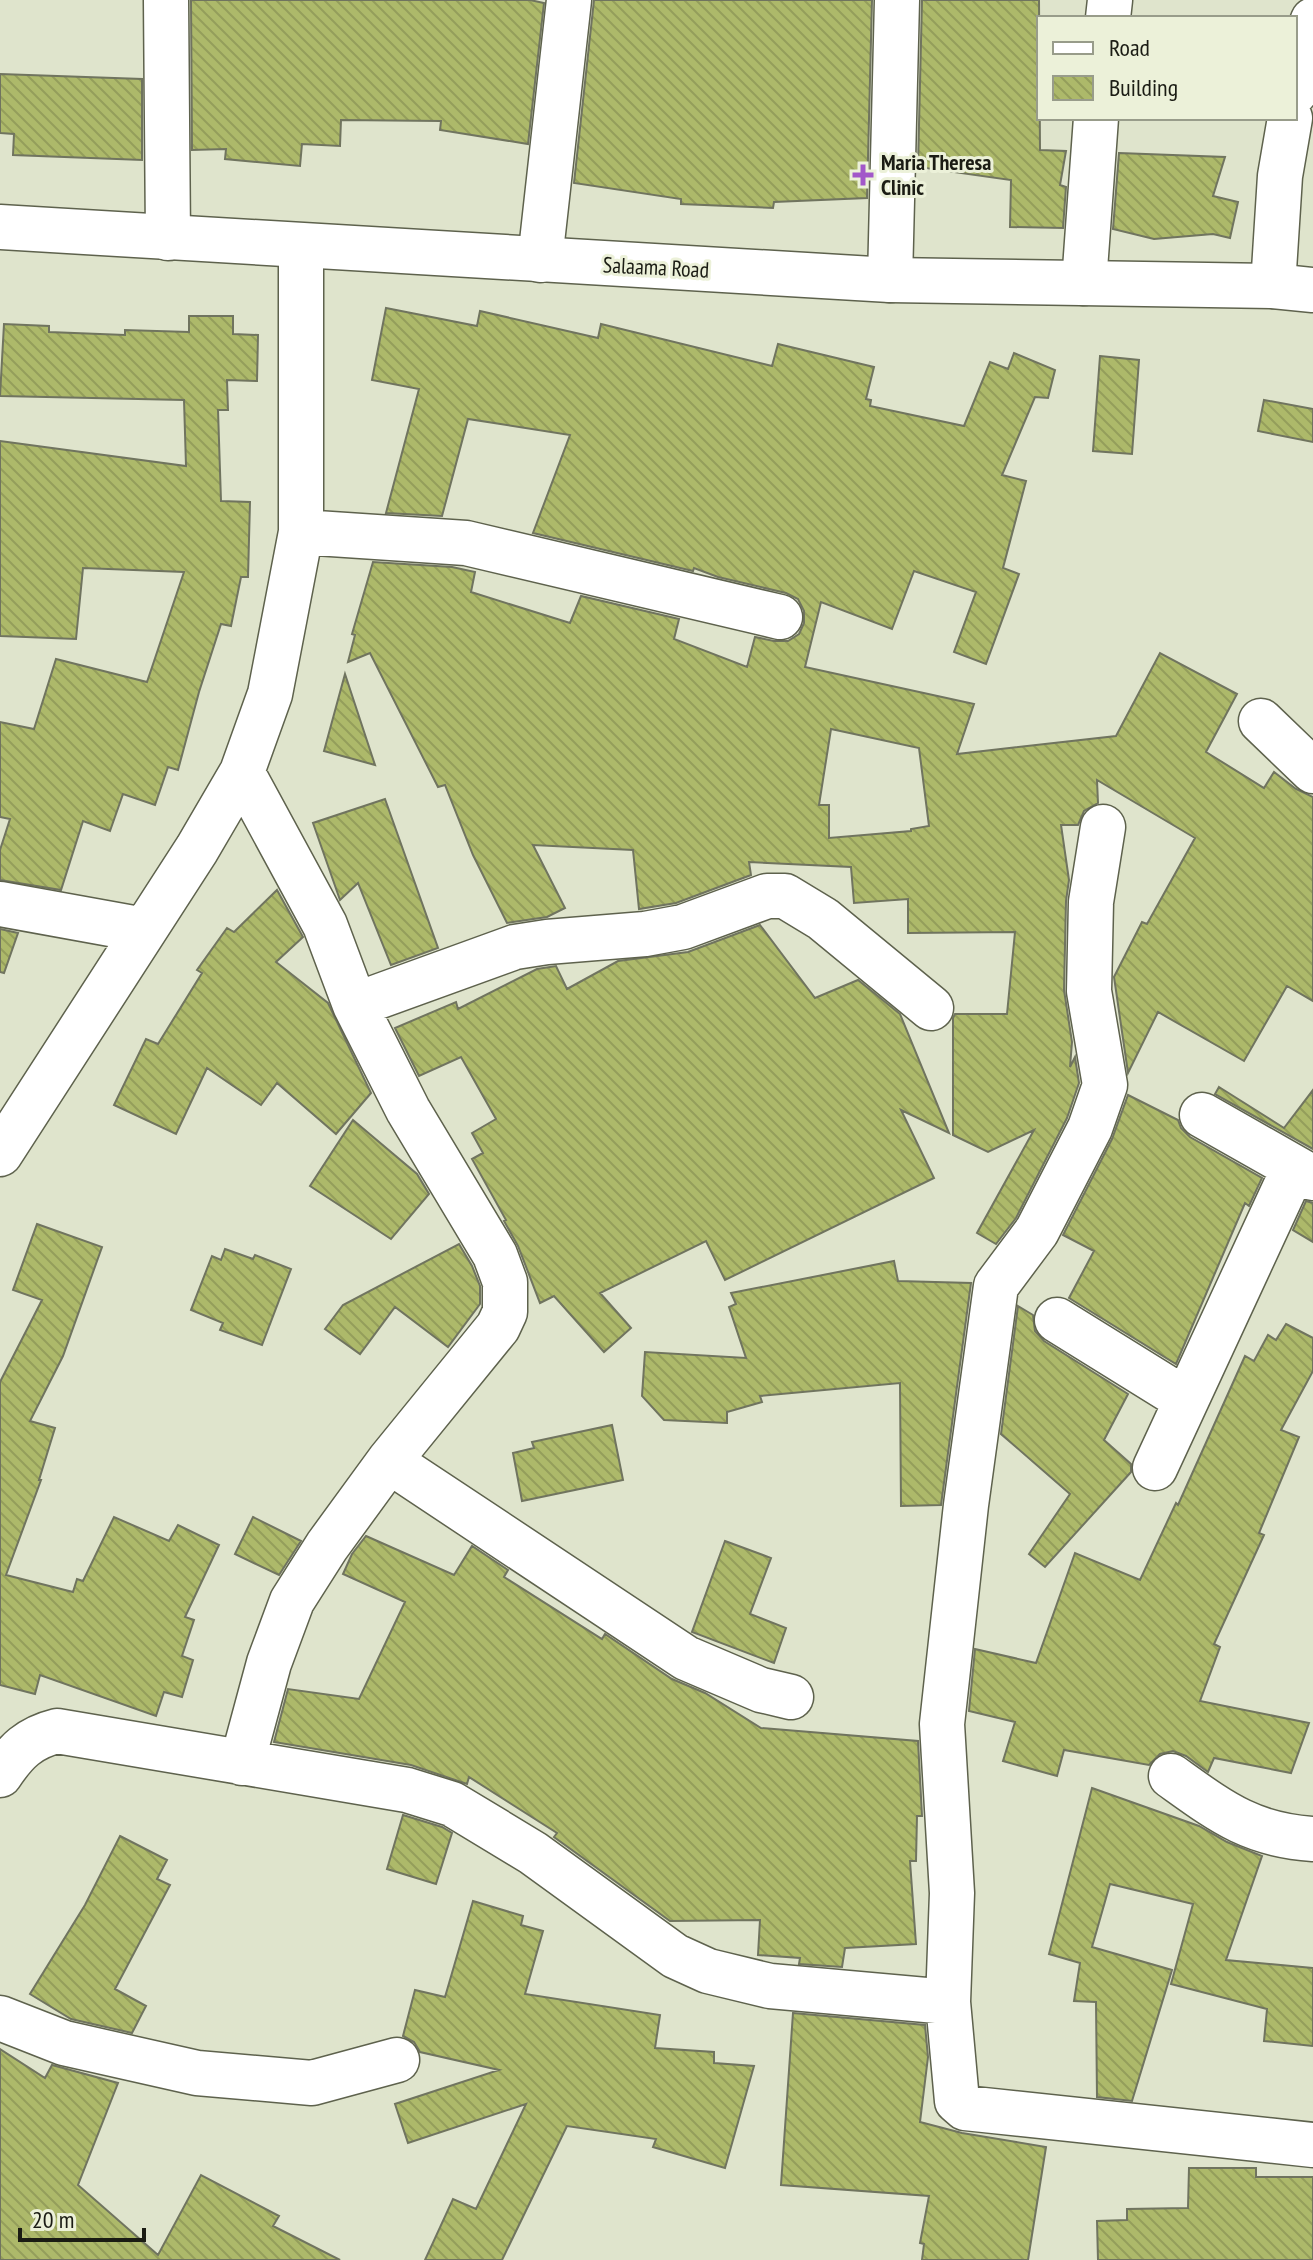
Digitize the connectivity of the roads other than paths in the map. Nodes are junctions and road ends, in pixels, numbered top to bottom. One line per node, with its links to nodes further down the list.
1 (166, 0): 9 (street)
2 (569, 0): 11 (street)
3 (897, 0): 12 (street)
4 (1313, 20): 5 (street)
5 (1297, 81)
6 (1096, 120): 13 (street)
7 (1290, 120): 14 (street)
8 (0, 227): 9 (street, Salaama Road)
9 (168, 238): 10 (street, Salaama Road)
10 (301, 246): 11 (street, Salaama Road); 15 (street)
11 (540, 260): 12 (street, Salaama Road)
12 (890, 280): 13 (street, Salaama Road)
13 (1084, 283): 14 (street, Salaama Road)
14 (1293, 288)
15 (301, 532): 16 (street); 19 (street)
16 (780, 617)
17 (1261, 721): 18 (street)
18 (1313, 771)
19 (242, 772): 22 (street); 23 (street)
20 (1103, 827): 37 (street)
21 (0, 904): 22 (street)
22 (144, 930): 26 (street)
23 (355, 1005): 24 (street); 30 (street)
24 (931, 1008)
25 (1202, 1115): 27 (street)
26 (0, 1154)
27 (1304, 1173): 29 (street)
28 (1057, 1320): 29 (street)
29 (1186, 1400): 31 (street)
30 (389, 1461): 32 (street); 33 (street)
31 (1155, 1468)
32 (791, 1697)
33 (242, 1763): 34 (street); 37 (street)
34 (0, 1775)
35 (1171, 1776): 36 (street)
36 (1313, 1839)
37 (948, 2002): 40 (street)
38 (0, 2018): 39 (street)
39 (397, 2060)
40 (1313, 2145)

